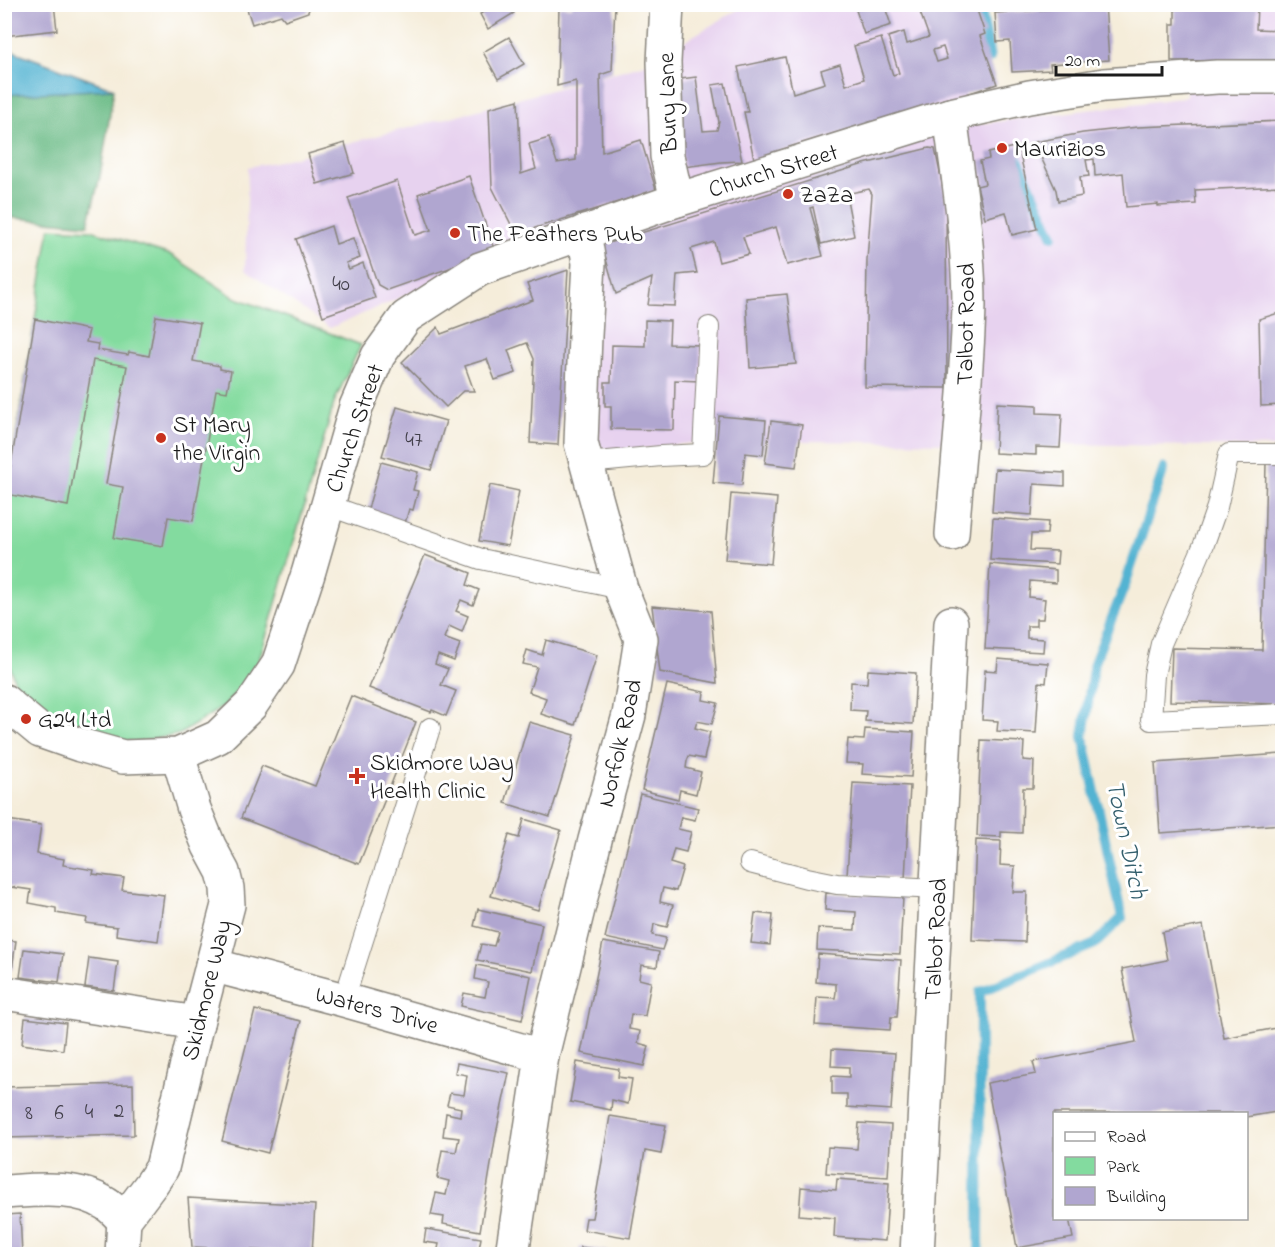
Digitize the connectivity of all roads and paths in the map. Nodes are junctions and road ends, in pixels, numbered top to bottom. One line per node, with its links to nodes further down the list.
1 (667, 4): 4 (street, Bury Lane)
2 (1282, 77): 3 (street, Church Street)
3 (950, 115): 4 (street, Church Street); 10 (street, Talbot Road)
4 (677, 200): 5 (street, Church Street)
5 (584, 232): 8 (street, Norfolk Road); 9 (street, Church Street)
6 (709, 327): 8 (lane)
7 (1282, 454): 14 (lane)
8 (587, 463): 11 (street, Norfolk Road)
9 (327, 506): 11 (lane); 16 (street, Church Street)
10 (952, 534)
11 (621, 589): 23 (street, Norfolk Road)
12 (951, 623): 18 (street, Talbot Road)
13 (4, 701): 16 (street, Church Street)
14 (1282, 714)
15 (430, 728): 21 (lane)
16 (178, 754): 19 (street, Skidmore Way)
17 (750, 863): 18 (lane)
18 (938, 889): 28 (street, Talbot Road)
19 (212, 965): 21 (street, Waters Drive); 22 (street, Skidmore Way)
20 (4, 993): 22 (street)
21 (344, 1000): 23 (street, Waters Drive)
22 (197, 1023): 25 (street, Skidmore Way)
23 (542, 1056): 27 (street, Norfolk Road)
24 (4, 1192): 25 (street)
25 (124, 1220): 26 (street)
26 (122, 1254)
27 (512, 1254)
28 (917, 1254)

